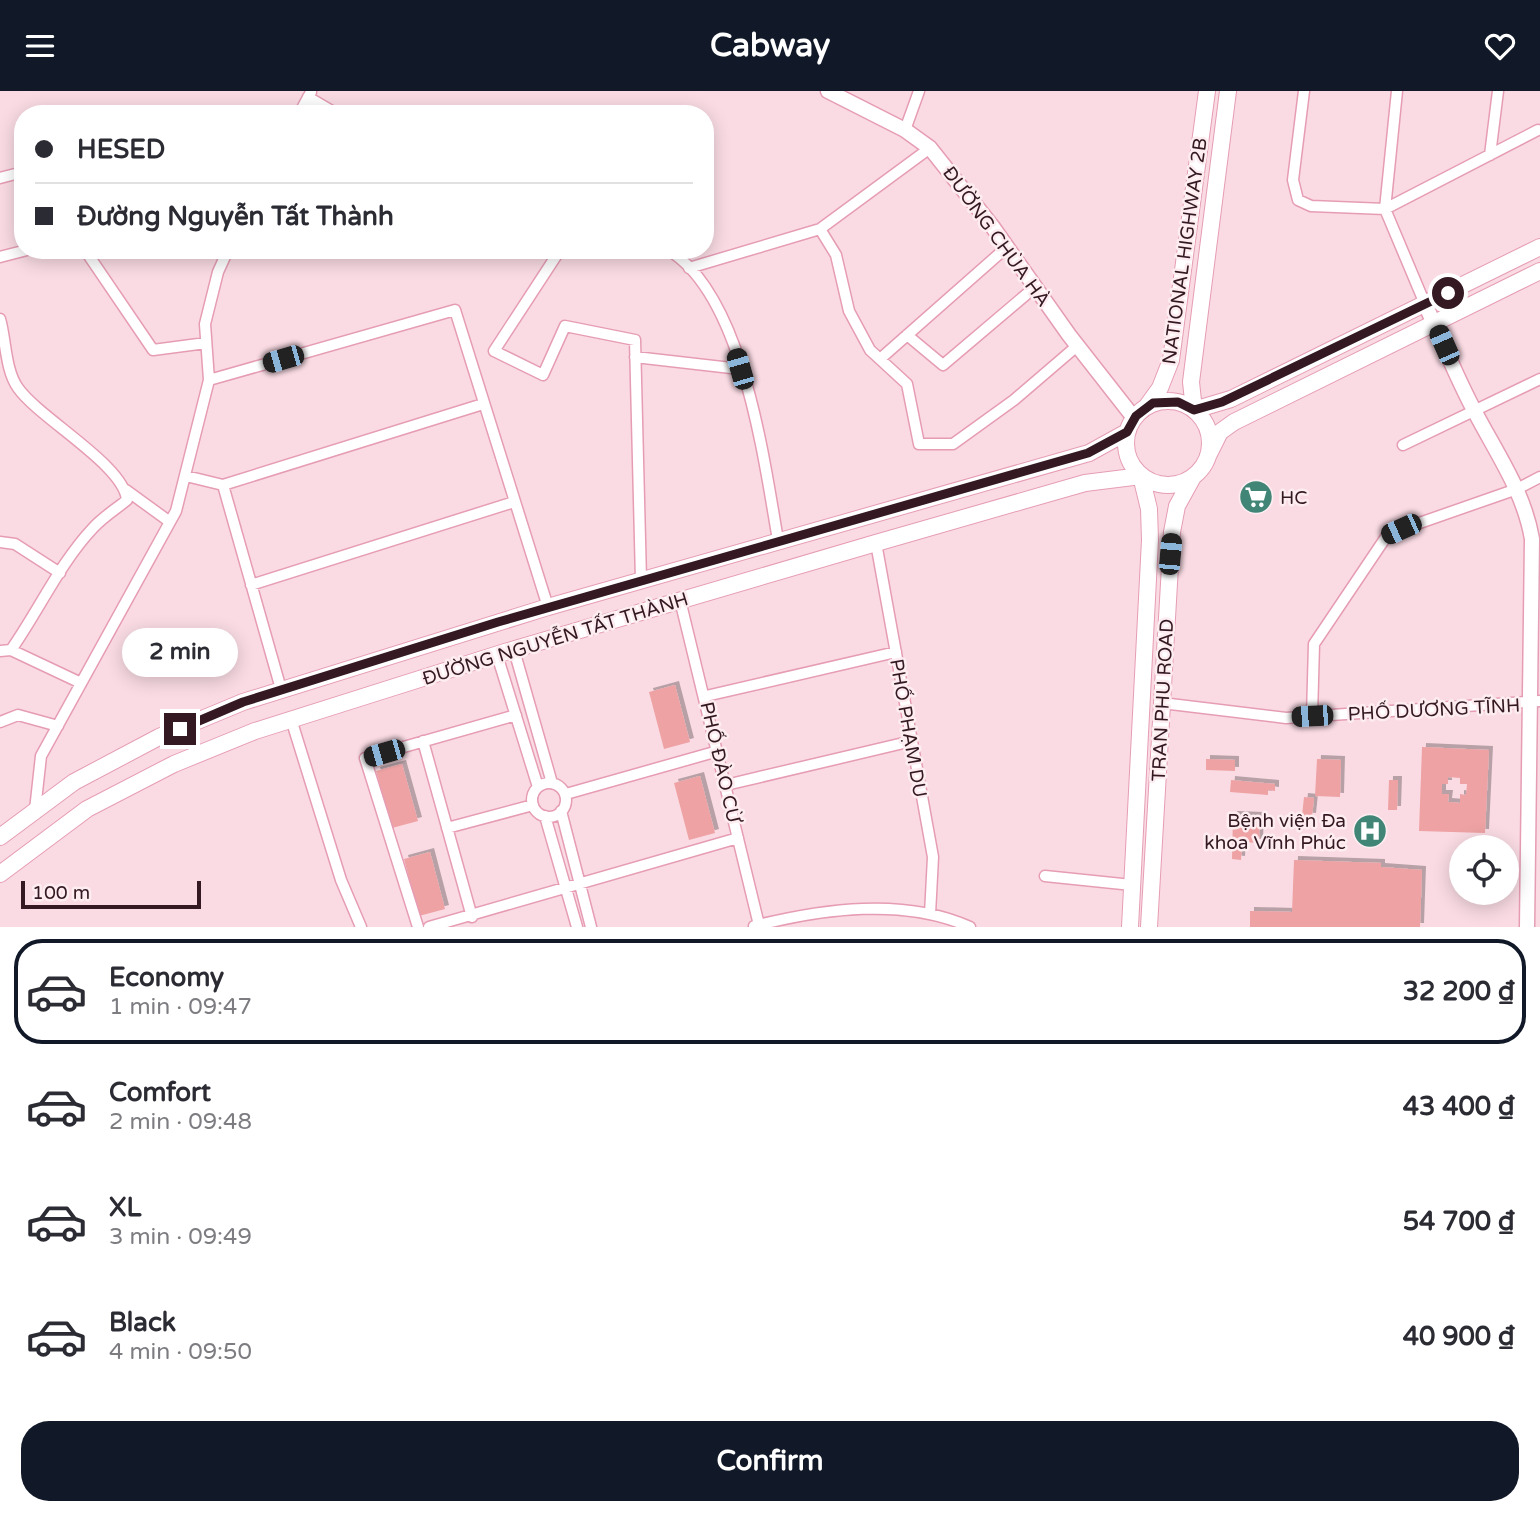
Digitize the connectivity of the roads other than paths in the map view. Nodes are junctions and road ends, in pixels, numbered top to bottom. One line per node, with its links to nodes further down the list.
1 (828, 91): 10 (street, ĐƯỜNG CHÙA HÀ)
2 (919, 91): 10 (street)
3 (1207, 91): 38 (main road, NATIONAL HIGHWAY 2B)
4 (1228, 91): 39 (main road, NATIONAL HIGHWAY 2B)
5 (1304, 91): 14 (street)
6 (1397, 91): 14 (street)
7 (1497, 91): 13 (street)
8 (309, 94): 9 (street)
9 (324, 105)
10 (905, 130): 12 (street, ĐƯỜNG CHÙA HÀ)
11 (1538, 131): 13 (street)
12 (930, 148): 15 (street); 16 (street, ĐƯỜNG CHÙA HÀ)
13 (1490, 155): 14 (street)
14 (1385, 209): 25 (street)
15 (820, 229): 22 (street); 32 (street)
16 (1007, 247): 24 (street, ĐƯỜNG CHÙA HÀ); 28 (street)
17 (1540, 247): 25 (main road)
18 (91, 259): 29 (street)
19 (224, 259): 29 (street)
20 (554, 259): 31 (street)
21 (678, 259): 22 (street)
22 (689, 268): 33 (street)
23 (1540, 271): 27 (main road)
24 (1035, 288): 28 (street); 30 (street, ĐƯỜNG CHÙA HÀ)
25 (1425, 304): 27 (street); 39 (main road)
26 (0, 319): 34 (street)
27 (1434, 323): 40 (street); 43 (main road)
28 (907, 335): 32 (street)
29 (206, 343): 36 (street)
30 (1077, 346): 32 (street); 41 (street, ĐƯỜNG CHÙA HÀ)
31 (635, 357): 33 (street); 57 (street)
32 (880, 359)
33 (740, 369): 53 (street)
34 (6, 375): 50 (street)
35 (1540, 379): 40 (street)
36 (209, 380): 37 (street); 44 (street)
37 (483, 404): 48 (street); 51 (street)
38 (1147, 406): 39 (main road); 41 (main road)
39 (1194, 410): 43 (main road)
40 (1473, 410): 42 (street); 49 (street)
41 (1130, 425): 45 (main road); 53 (main road, ĐƯỜNG NGUYỄN TẤT THÀNH)
42 (1403, 445)
43 (1209, 454): 46 (main road)
44 (186, 476): 48 (street); 52 (street)
45 (1141, 476): 46 (main road); 55 (main road, ĐƯỜNG NGUYỄN TẤT THÀNH); 93 (main road, TRAN PHU ROAD)
46 (1193, 477): 69 (main road, TRAN PHU ROAD)
47 (1540, 477): 49 (street)
48 (223, 485): 58 (street)
49 (1517, 489): 68 (street); 71 (street)
50 (126, 490): 52 (street); 56 (street)
51 (514, 502): 58 (street); 60 (street)
52 (170, 522): 65 (street)
53 (778, 540): 57 (main road, ĐƯỜNG NGUYỄN TẤT THÀNH)
54 (0, 542): 56 (street)
55 (876, 543): 59 (main road, ĐƯỜNG NGUYỄN TẤT THÀNH); 64 (street, PHỐ PHẠM DU)
56 (60, 573): 62 (street)
57 (641, 580): 60 (main road, ĐƯỜNG NGUYỄN TẤT THÀNH)
58 (251, 585): 66 (street)
59 (680, 600): 63 (main road, ĐƯỜNG NGUYỄN TẤT THÀNH); 67 (street, PHỐ ĐÀO CỪ)
60 (548, 607): 61 (main road, ĐƯỜNG NGUYỄN TẤT THÀNH)
61 (498, 622): 63 (main road); 66 (main road, ĐƯỜNG NGUYỄN TẤT THÀNH)
62 (6, 650): 65 (street)
63 (506, 652): 70 (street); 72 (main road, ĐƯỜNG NGUYỄN TẤT THÀNH); 78 (street)
64 (896, 652): 67 (street); 76 (street, PHỐ PHẠM DU)
65 (81, 683): 74 (street)
66 (281, 689): 83 (main road, ĐƯỜNG NGUYỄN TẤT THÀNH)
67 (706, 696): 77 (street, PHỐ ĐÀO CỪ)
68 (1536, 702): 71 (street, PHỐ DƯƠNG TĨNH); 106 (street)
69 (1162, 703): 71 (street, PHỐ DƯƠNG TĨNH); 105 (main road, TRAN PHU ROAD)
70 (516, 715): 75 (street); 80 (street)
71 (1312, 716)
72 (291, 719): 89 (main road, ĐƯỜNG NGUYỄN TẤT THÀNH); 98 (street)
73 (0, 722): 74 (street)
74 (58, 726): 83 (street)
75 (423, 741): 86 (street); 99 (street)
76 (912, 741): 79 (street); 95 (street, PHỐ PHẠM DU)
77 (718, 751): 79 (street, PHỐ ĐÀO CỪ); 81 (street)
78 (552, 783): 80 (street); 81 (street)
79 (726, 785): 88 (street, PHỐ ĐÀO CỪ)
80 (538, 787): 82 (street)
81 (566, 794): 84 (street)
82 (533, 805): 85 (street); 86 (street)
83 (35, 810): 87 (main road, ĐƯỜNG NGUYỄN TẤT THÀNH); 89 (main road)
84 (561, 811): 85 (street); 92 (street)
85 (545, 816): 94 (street)
86 (447, 828): 96 (street)
87 (0, 837)
88 (738, 838): 92 (street); 97 (street, PHỐ ĐÀO CỪ)
89 (44, 841): 90 (main road, ĐƯỜNG NGUYỄN TẤT THÀNH)
90 (0, 874)
91 (1045, 876): 93 (street)
92 (579, 882): 94 (street); 102 (street)
93 (1132, 885): 104 (main road, TRAN PHU ROAD)
94 (566, 888): 96 (street); 101 (street)
95 (930, 914): 97 (street); 103 (street)
96 (472, 917): 100 (street)
97 (755, 926)
98 (361, 927)
99 (418, 927)
100 (429, 927)
101 (577, 927)
102 (591, 927)
103 (970, 927)
104 (1130, 927)
105 (1149, 927)
106 (1527, 927)

